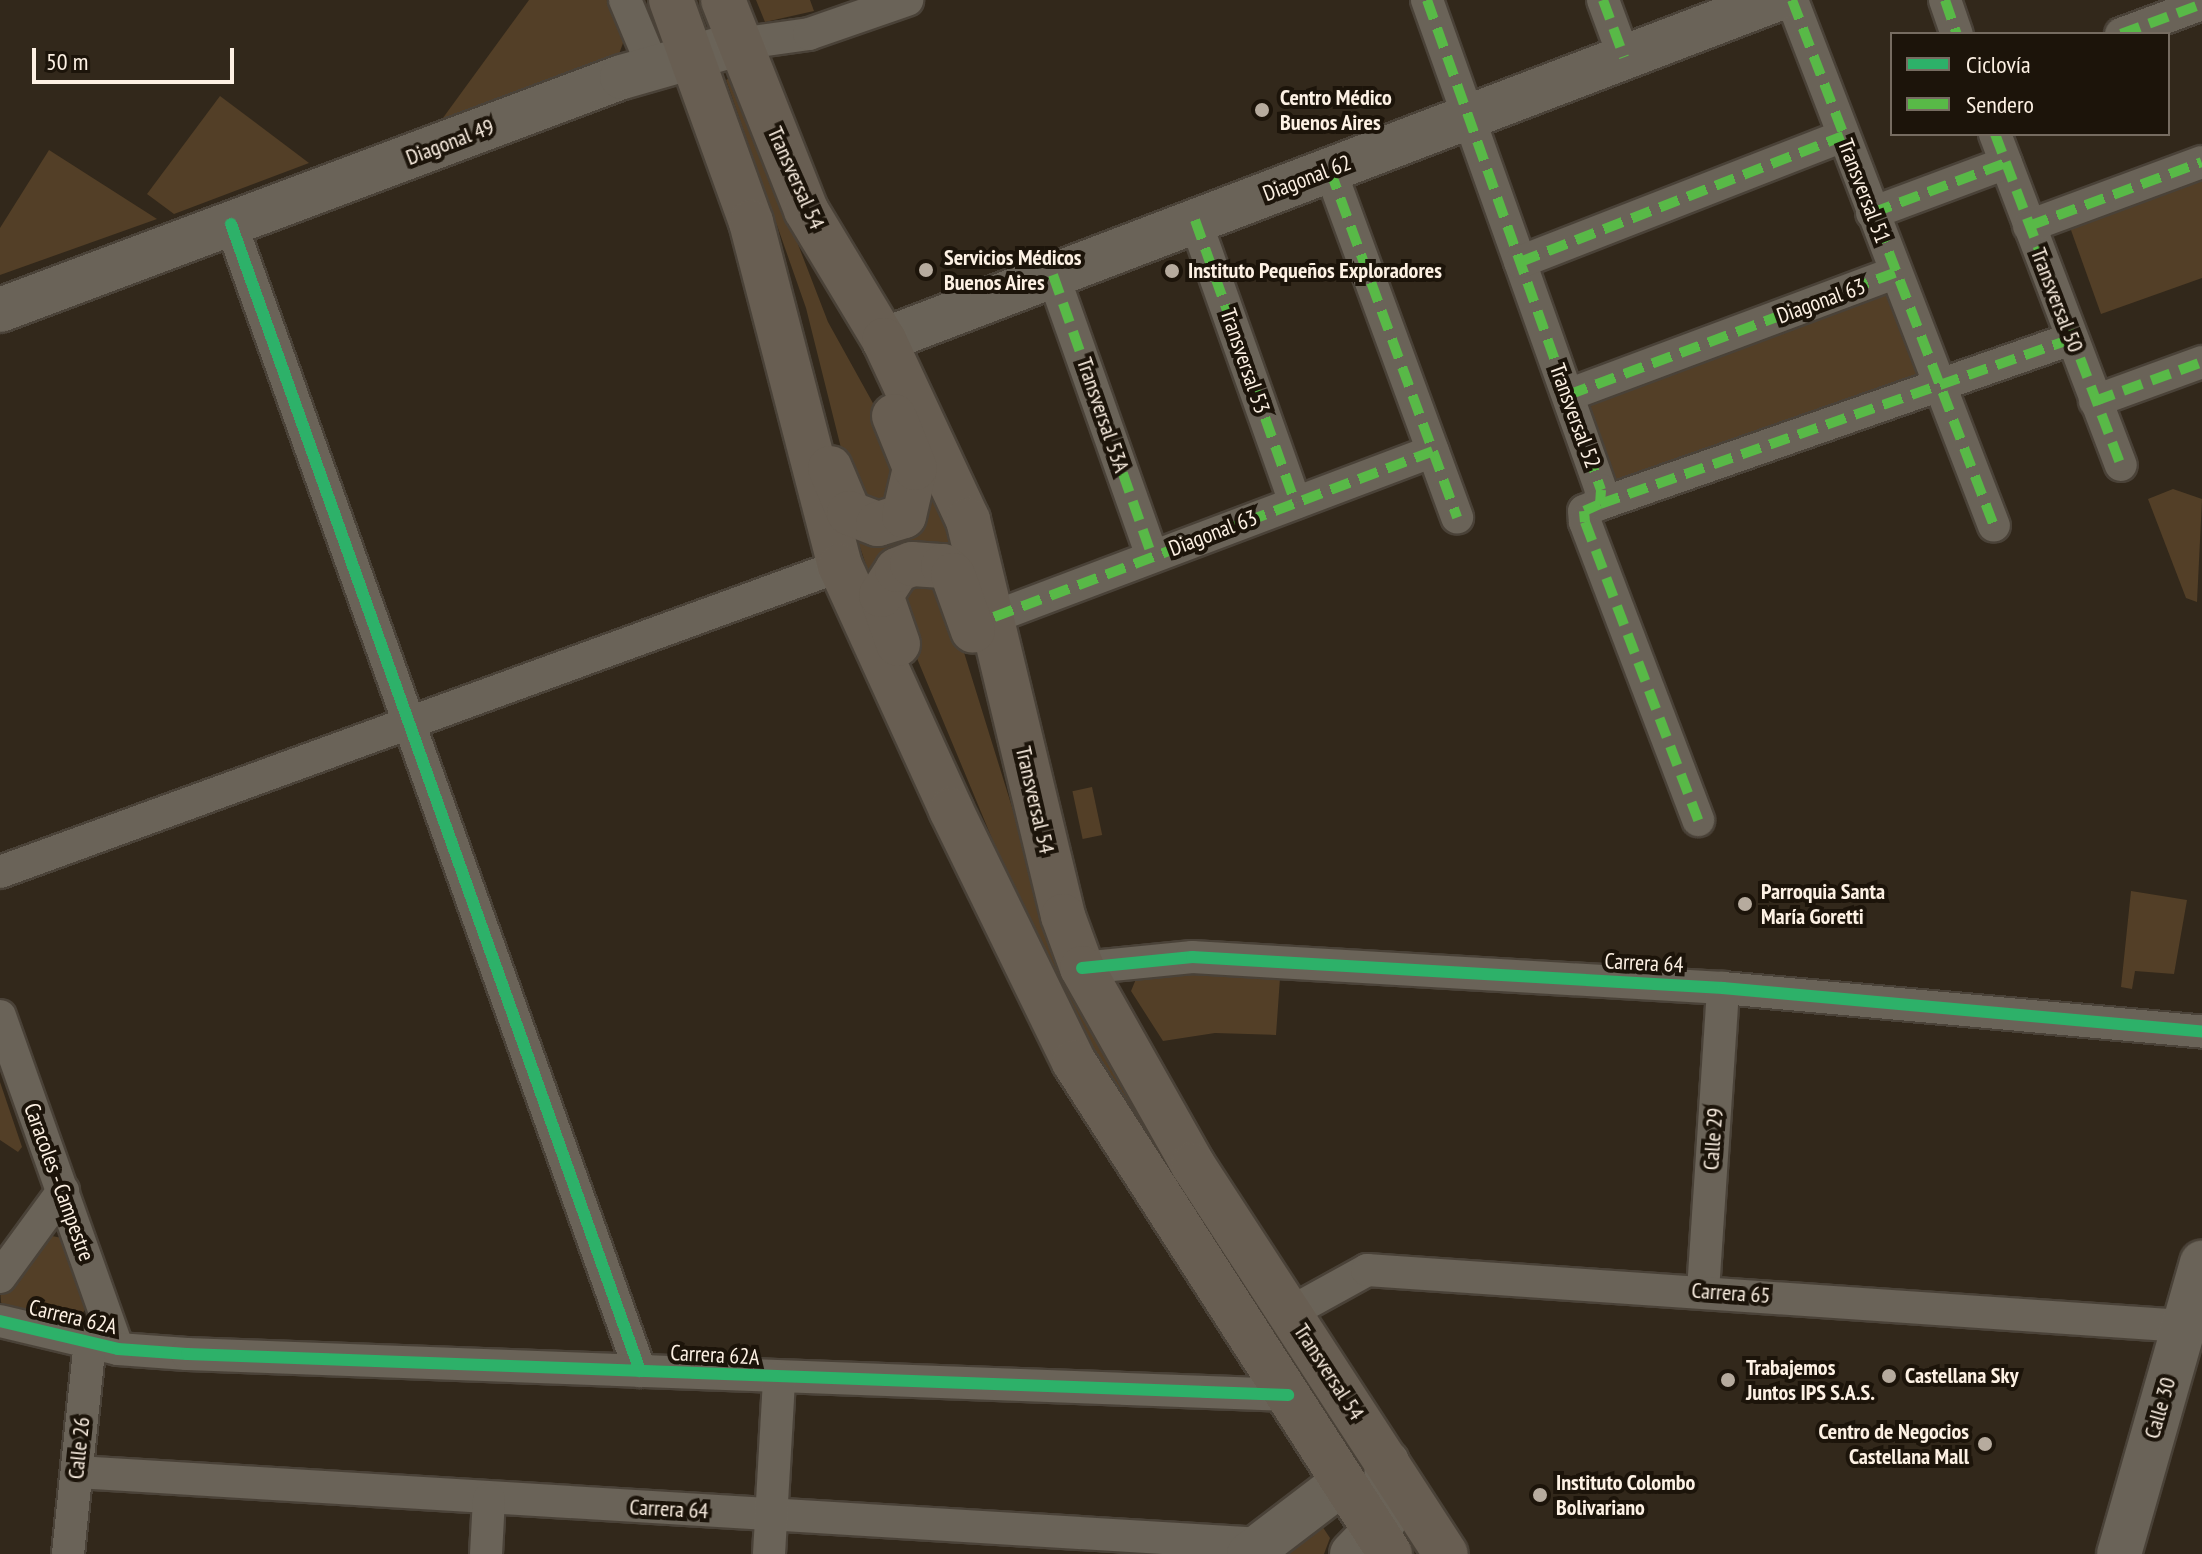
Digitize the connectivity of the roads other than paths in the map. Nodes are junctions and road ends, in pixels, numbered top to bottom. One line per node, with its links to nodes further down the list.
1 (625, 0): 15 (street)
2 (671, 0): 15 (main road)
3 (723, 0): 13 (main road, Transversal 54)
4 (907, 0): 13 (street, Diagonal 49)
5 (1427, 0): 16 (street, Transversal 52)
6 (1603, 0): 14 (street)
7 (1775, 0): 14 (street, Diagonal 62)
8 (1792, 0): 17 (street, Transversal 51)
9 (1945, 0): 11 (street)
10 (2202, 4): 12 (street)
11 (1956, 32)
12 (2126, 32)
13 (738, 44): 15 (street, Diagonal 49); 21 (main road, Transversal 54)
14 (1624, 57): 16 (street, Diagonal 62)
15 (673, 61): 24 (main road); 25 (street, Diagonal 49)
16 (1468, 116): 20 (street, Diagonal 62); 27 (street, Transversal 52)
17 (1843, 136): 22 (street, Transversal 51); 27 (street)
18 (2000, 149): 22 (street); 26 (street, Transversal 50)
19 (2202, 162): 26 (street)
20 (1330, 170): 23 (street, Diagonal 62); 37 (street)
21 (806, 210): 24 (main road); 32 (main road, Transversal 54)
22 (1872, 213): 28 (street, Transversal 51)
23 (1195, 220): 29 (street, Diagonal 62); 39 (street, Transversal 53)
24 (751, 222): 44 (main road)
25 (231, 224): 30 (street, Diagonal 49); 46 (street)
26 (2029, 226): 31 (street, Transversal 50)
27 (1520, 262): 35 (street, Transversal 52)
28 (1895, 273): 34 (street, Transversal 51); 35 (street, Diagonal 63)
29 (1053, 275): 32 (street, Diagonal 62); 43 (street, Transversal 53A)
30 (0, 310)
31 (2071, 339): 34 (street); 36 (street, Transversal 50)
32 (884, 340): 45 (main road, Transversal 54)
33 (2202, 362): 36 (street)
34 (1936, 381): 40 (street); 42 (street)
35 (1568, 395): 40 (street, Transversal 52)
36 (2095, 401): 38 (street, Transversal 50)
37 (1433, 451): 39 (street, Diagonal 63); 41 (street)
38 (2121, 465)
39 (1295, 503): 43 (street, Diagonal 63)
40 (1600, 504): 47 (street)
41 (1457, 517)
42 (1994, 526)
43 (1152, 556): 45 (street, Diagonal 63)
44 (840, 566): 46 (street); 50 (main road)
45 (994, 617): 49 (main road, Transversal 54)
46 (409, 723): 48 (street); 63 (street)
47 (1698, 820)
48 (0, 872)
49 (1063, 916): 50 (main road); 51 (main road, Transversal 54)
50 (1011, 937): 65 (main road)
51 (1082, 968): 52 (street, Carrera 64); 59 (main road, Transversal 54)
52 (1723, 988): 54 (street, Carrera 64); 58 (street, Calle 29)
53 (0, 1016): 55 (street, Caracoles - Campestre)
54 (2202, 1032)
55 (63, 1191): 57 (street); 62 (street, Caracoles - Campestre)
56 (2202, 1263): 61 (street, Calle 30)
57 (0, 1277)
58 (1703, 1291): 59 (street, Carrera 65); 61 (street, Carrera 65)
59 (1291, 1312): 66 (main road, Transversal 54)
60 (0, 1321): 62 (street, Carrera 62A)
61 (2183, 1326): 77 (street, Calle 30)
62 (104, 1345): 63 (street, Carrera 62A); 67 (street, Calle 26)
63 (640, 1371): 64 (street, Carrera 62A)
64 (779, 1378): 65 (street, Carrera 62A); 70 (street)
65 (1288, 1395): 68 (main road)
66 (1387, 1462): 71 (street); 76 (main road, Transversal 54)
67 (77, 1472): 69 (street, Carrera 64); 73 (street, Calle 26)
68 (1342, 1483): 71 (main road); 72 (street)
69 (489, 1499): 70 (street, Carrera 64); 74 (street)
70 (771, 1514): 72 (street, Carrera 64); 75 (street)
71 (1373, 1547)
72 (1255, 1549)
73 (68, 1554)
74 (486, 1554)
75 (769, 1554)
76 (1446, 1554)
77 (2119, 1554)

